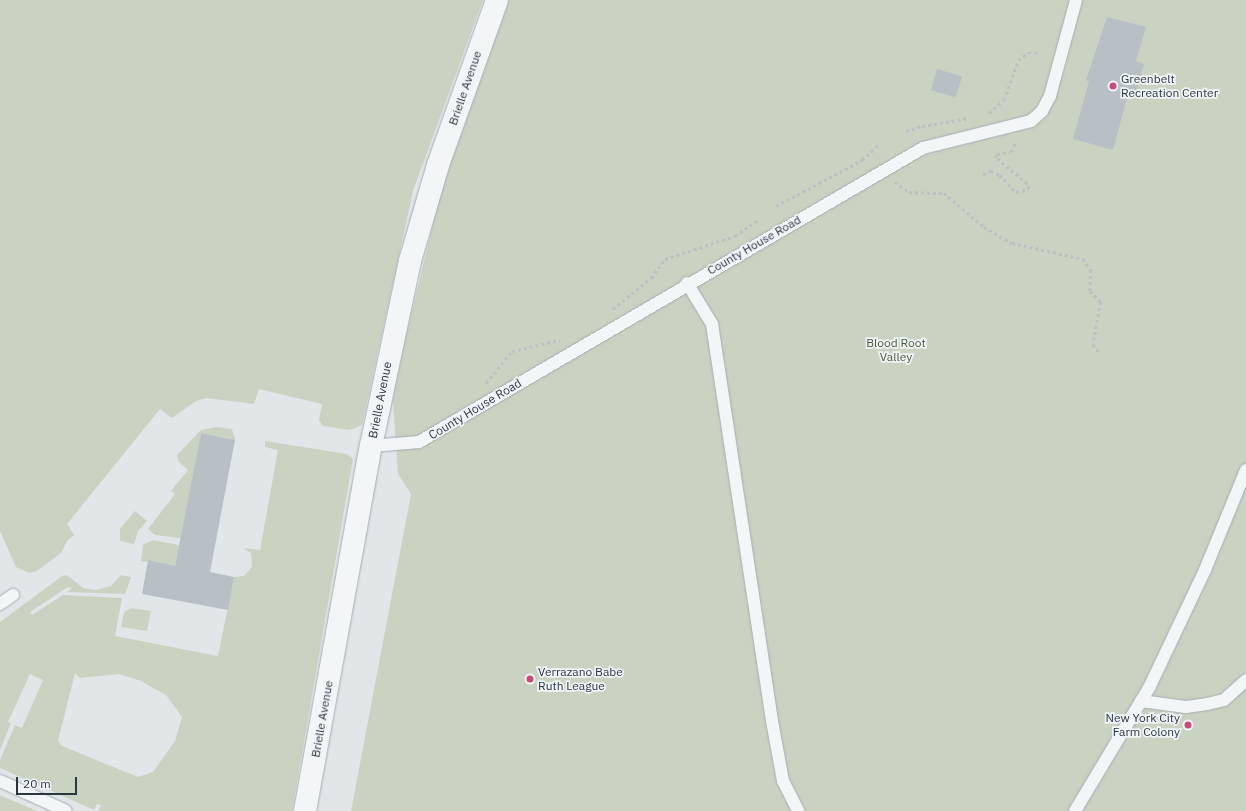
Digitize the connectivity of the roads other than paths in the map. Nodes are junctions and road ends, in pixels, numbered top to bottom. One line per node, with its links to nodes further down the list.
1 (497, 0): 4 (street, Brielle Avenue)
2 (1076, 0): 3 (lane, County House Road)
3 (687, 283): 4 (lane, County House Road); 13 (lane)
4 (371, 446): 12 (street, Brielle Avenue)
5 (1246, 470): 9 (lane)
6 (13, 595): 7 (lane)
7 (0, 604)
8 (1246, 680): 9 (lane)
9 (1141, 701): 14 (lane)
10 (0, 781): 11 (lane)
11 (66, 811)
12 (305, 811)
13 (798, 811)
14 (1075, 811)

